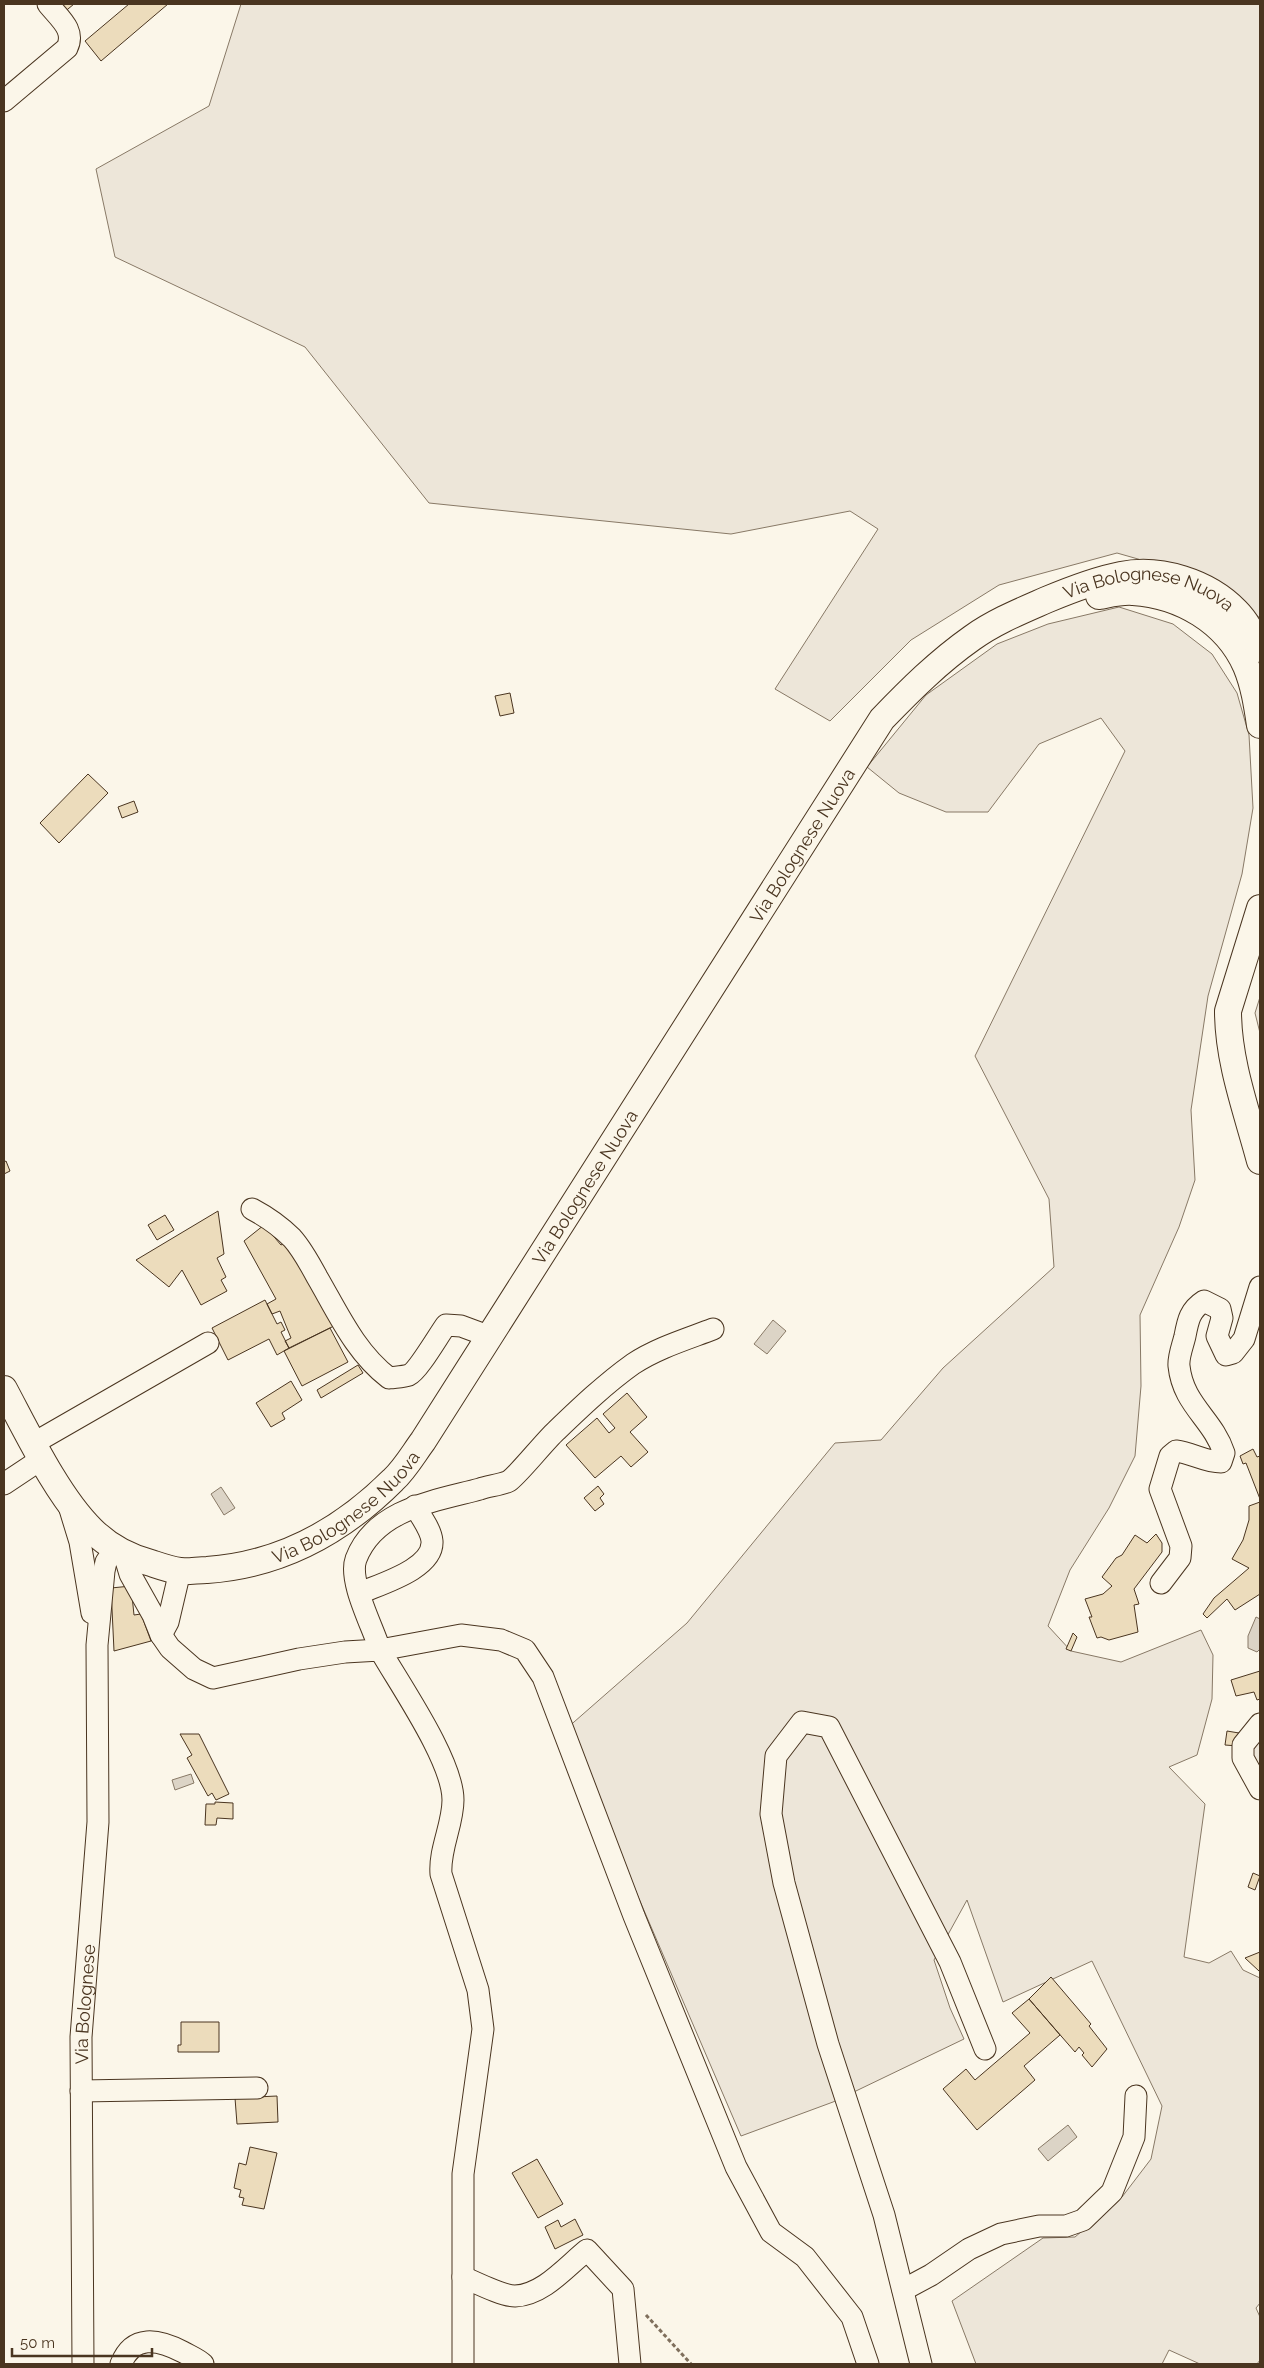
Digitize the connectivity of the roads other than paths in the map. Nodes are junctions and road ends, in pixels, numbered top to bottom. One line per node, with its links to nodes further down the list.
1 (48, 4): 2 (street)
2 (4, 102)
3 (1017, 613): 4 (main road, Via Bolognese Nuova); 5 (main road, Via Bolognese Nuova); 11 (main road, Via Bolognese Nuova)
4 (1260, 648)
5 (1260, 725)
6 (1260, 908): 7 (main road)
7 (1260, 1161)
8 (252, 1208): 11 (street)
9 (1260, 1287): 21 (street)
10 (713, 1329): 17 (street)
11 (488, 1336): 20 (main road, Via Bolognese Nuova)
12 (208, 1343): 14 (street)
13 (4, 1389): 14 (main road, Via Bolognese)
14 (39, 1451): 15 (street); 16 (main road, Via Bolognese)
15 (4, 1484)
16 (67, 1499): 18 (main road, Via Bolognese Nuova); 19 (street, Via Bolognese)
17 (415, 1506): 22 (street); 22 (street)
18 (115, 1555): 19 (street); 20 (main road, Via Bolognese Nuova); 23 (street); 24 (street, Via Bolognese)
19 (83, 1558): 24 (street, Via Bolognese)
20 (180, 1571): 23 (street)
21 (1161, 1583)
22 (360, 1593): 25 (street)
23 (161, 1635): 25 (street)
24 (97, 1645): 30 (street, Via Bolognese)
25 (380, 1650): 32 (street); 39 (street)
26 (1260, 1724): 27 (street)
27 (1260, 1789)
28 (985, 2048): 33 (street)
29 (257, 2088): 30 (street)
30 (81, 2091): 34 (street, Via Bolognese)
31 (1136, 2096): 33 (street)
32 (463, 2277): 37 (street); 38 (street)
33 (903, 2290): 40 (street)
34 (83, 2364)
35 (121, 2364): 36 (street)
36 (203, 2364)
37 (463, 2364)
38 (630, 2364)
39 (868, 2364)
40 (921, 2364)

